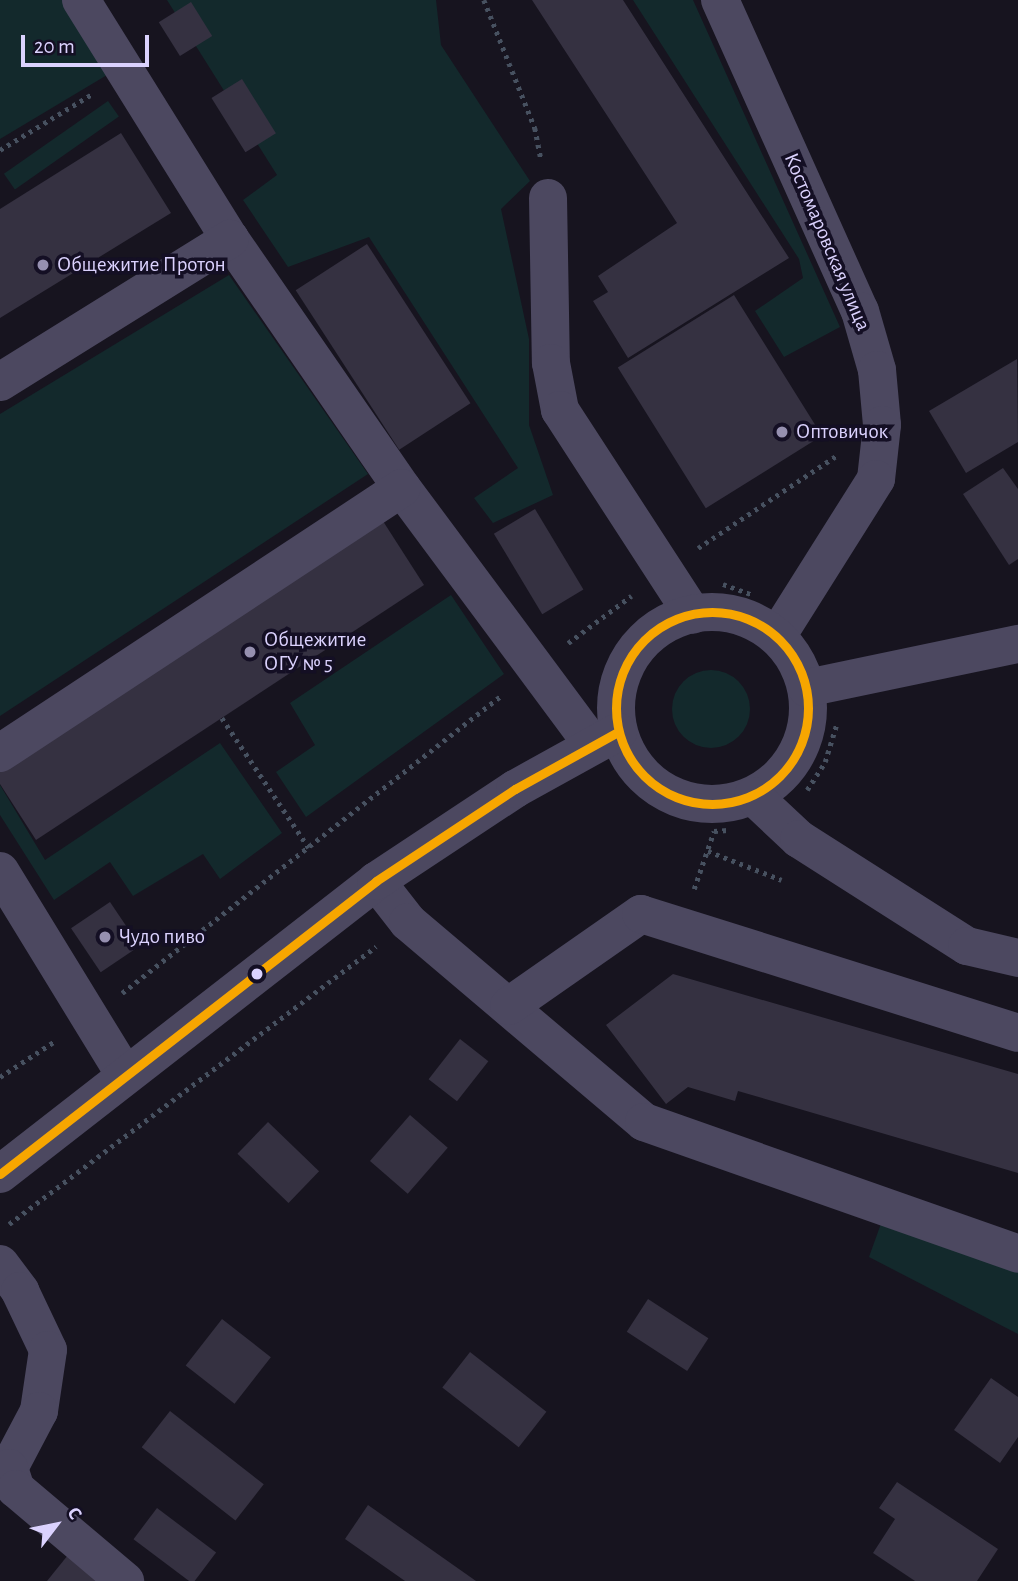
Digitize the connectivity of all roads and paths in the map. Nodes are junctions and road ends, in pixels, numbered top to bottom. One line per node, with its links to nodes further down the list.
1 (81, 0): 4 (street)
2 (484, 0): 6 (path)
3 (720, 0): 9 (street, Костомаровская улица)
4 (126, 73): 5 (path); 7 (street)
5 (0, 150)
6 (548, 198): 11 (street)
7 (230, 239): 8 (street); 10 (street)
8 (0, 382)
9 (882, 425): 11 (path); 13 (street, Костомаровская улица)
10 (402, 488): 15 (street); 19 (street)
11 (664, 570): 12 (street); 13 (path); 15 (path)
12 (693, 615): 13 (street); 18 (street)
13 (783, 626): 16 (street)
14 (1018, 644): 16 (street)
15 (537, 666): 18 (street); 21 (path)
16 (821, 685): 20 (street); 20 (path)
17 (222, 718): 21 (path)
18 (606, 739): 20 (street); 23 (street)
19 (0, 753)
20 (765, 807): 25 (path); 26 (street)
21 (309, 848): 28 (path)
22 (0, 871): 28 (street)
23 (376, 881): 24 (street); 30 (street)
24 (408, 922): 27 (street); 33 (path)
25 (681, 926): 27 (street); 29 (street)
26 (1018, 958)
27 (509, 1006): 34 (street)
28 (88, 1018): 30 (street); 31 (path)
29 (1018, 1033)
30 (125, 1075): 32 (street)
31 (0, 1077)
32 (0, 1174)
33 (0, 1230)
34 (1018, 1254)
35 (0, 1264): 36 (street)
36 (125, 1581)

